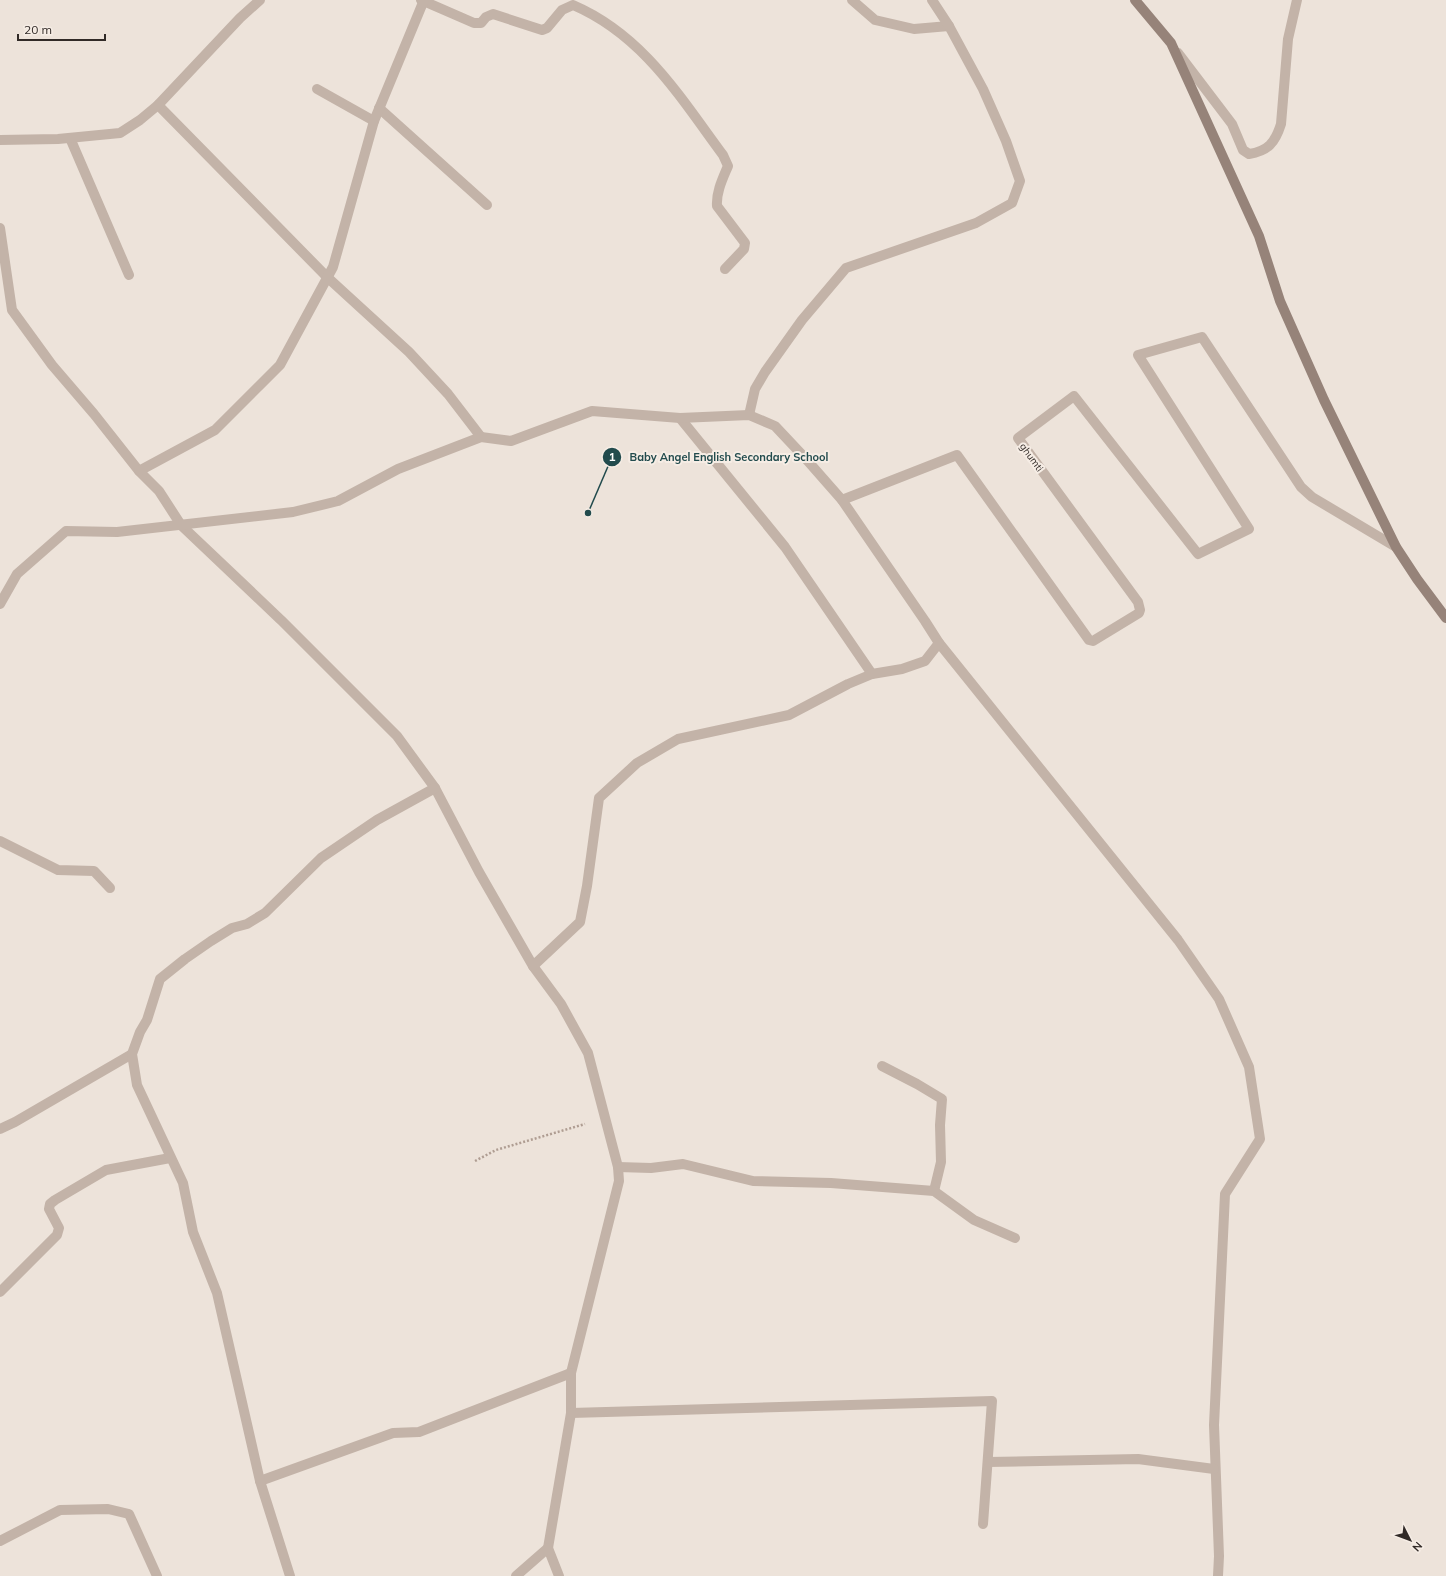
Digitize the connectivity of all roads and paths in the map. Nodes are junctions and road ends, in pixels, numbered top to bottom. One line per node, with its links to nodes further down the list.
1 (260, 0): 10 (street)
2 (852, 0): 7 (street)
3 (932, 0): 7 (street)
4 (1136, 0): 8 (street)
5 (1297, 0): 8 (street)
6 (423, 1): 11 (street); 17 (street)
7 (949, 26): 20 (street)
8 (1171, 43): 26 (street)
9 (317, 89): 12 (street)
10 (158, 105): 13 (street); 19 (street)
11 (379, 108): 12 (street); 15 (street)
12 (374, 121): 19 (street)
13 (70, 138): 14 (street); 18 (street)
14 (0, 140)
15 (487, 205)
16 (0, 228): 23 (street)
17 (725, 269)
18 (129, 274)
19 (327, 277): 22 (street); 23 (street)
20 (749, 415): 21 (street); 24 (street)
21 (680, 418): 22 (street); 30 (street)
22 (481, 437): 25 (street)
23 (139, 471): 25 (street)
24 (842, 500): 26 (street, ghumti); 29 (street)
25 (181, 525): 27 (street); 31 (street)
26 (1396, 548): 28 (street)
27 (0, 604)
28 (1446, 618)
29 (938, 643): 30 (street); 48 (street)
30 (872, 674): 34 (street)
31 (435, 788): 34 (street); 35 (street)
32 (0, 841): 33 (street)
33 (110, 888)
34 (533, 966): 37 (street)
35 (132, 1054): 38 (street); 39 (street)
36 (882, 1066): 42 (street)
37 (605, 1119): 40 (path); 41 (street)
38 (0, 1129)
39 (170, 1158): 44 (street); 49 (street)
40 (475, 1161)
41 (618, 1167): 42 (street); 45 (street)
42 (934, 1191): 43 (street)
43 (1015, 1238)
44 (0, 1292)
45 (571, 1374): 46 (street); 49 (street)
46 (571, 1413): 47 (street); 52 (street)
47 (988, 1462): 48 (street); 50 (street)
48 (1214, 1469): 57 (street)
49 (260, 1481): 54 (street)
50 (983, 1524)
51 (0, 1541): 53 (street)
52 (548, 1548): 55 (street); 56 (street)
53 (157, 1576)
54 (290, 1576)
55 (516, 1576)
56 (559, 1576)
57 (1218, 1576)

